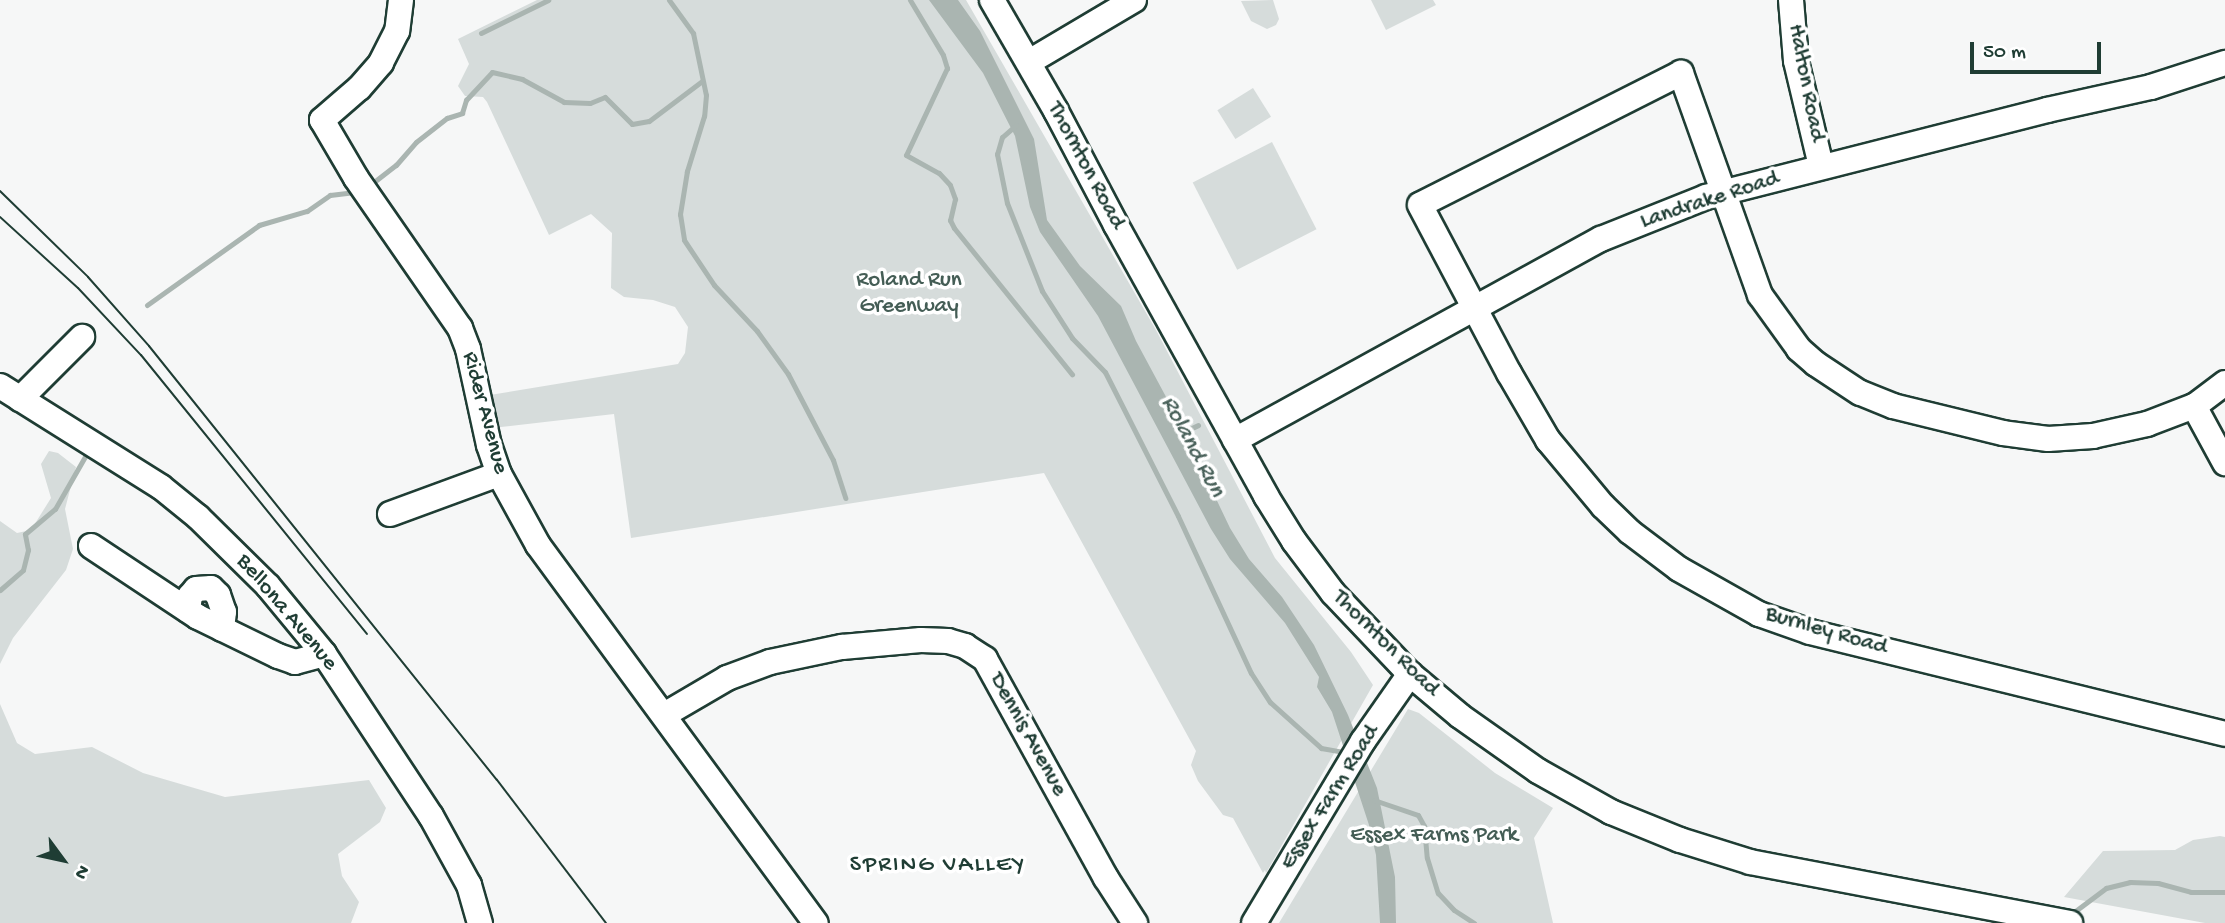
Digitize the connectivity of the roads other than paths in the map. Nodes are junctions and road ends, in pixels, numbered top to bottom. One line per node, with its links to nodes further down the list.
1 (401, 0): 16 (street, Rider Avenue)
2 (992, 0): 5 (street, Thornton Road)
3 (1134, 0): 5 (street)
4 (1791, 0): 7 (street, Halton Road)
5 (1029, 62): 14 (street, Thornton Road)
6 (2225, 63): 7 (street, Landrake Road)
7 (1821, 166): 8 (street, Landrake Road)
8 (1723, 192): 9 (street, Landrake Road); 9 (street, Burnley Road); 13 (street)
9 (1474, 309): 14 (street, Landrake Road); 22 (street, Burnley Road)
10 (82, 337): 12 (street)
11 (2225, 383): 13 (street)
12 (10, 392): 19 (street, Bellona Avenue)
13 (2194, 406): 15 (street)
14 (1235, 440): 20 (street, Thornton Road)
15 (2225, 463)
16 (499, 474): 17 (street); 21 (street, Rider Avenue)
17 (390, 514)
18 (91, 547): 19 (street)
19 (324, 654): 23 (street, Bellona Avenue)
20 (1410, 674): 26 (street, Essex Farm Road); 27 (street, Thornton Road)
21 (664, 715): 24 (street, Rider Avenue); 25 (street, Dennis Avenue)
22 (2225, 734)
23 (480, 923)
24 (816, 923)
25 (1135, 923)
26 (1254, 923)
27 (2070, 923)

